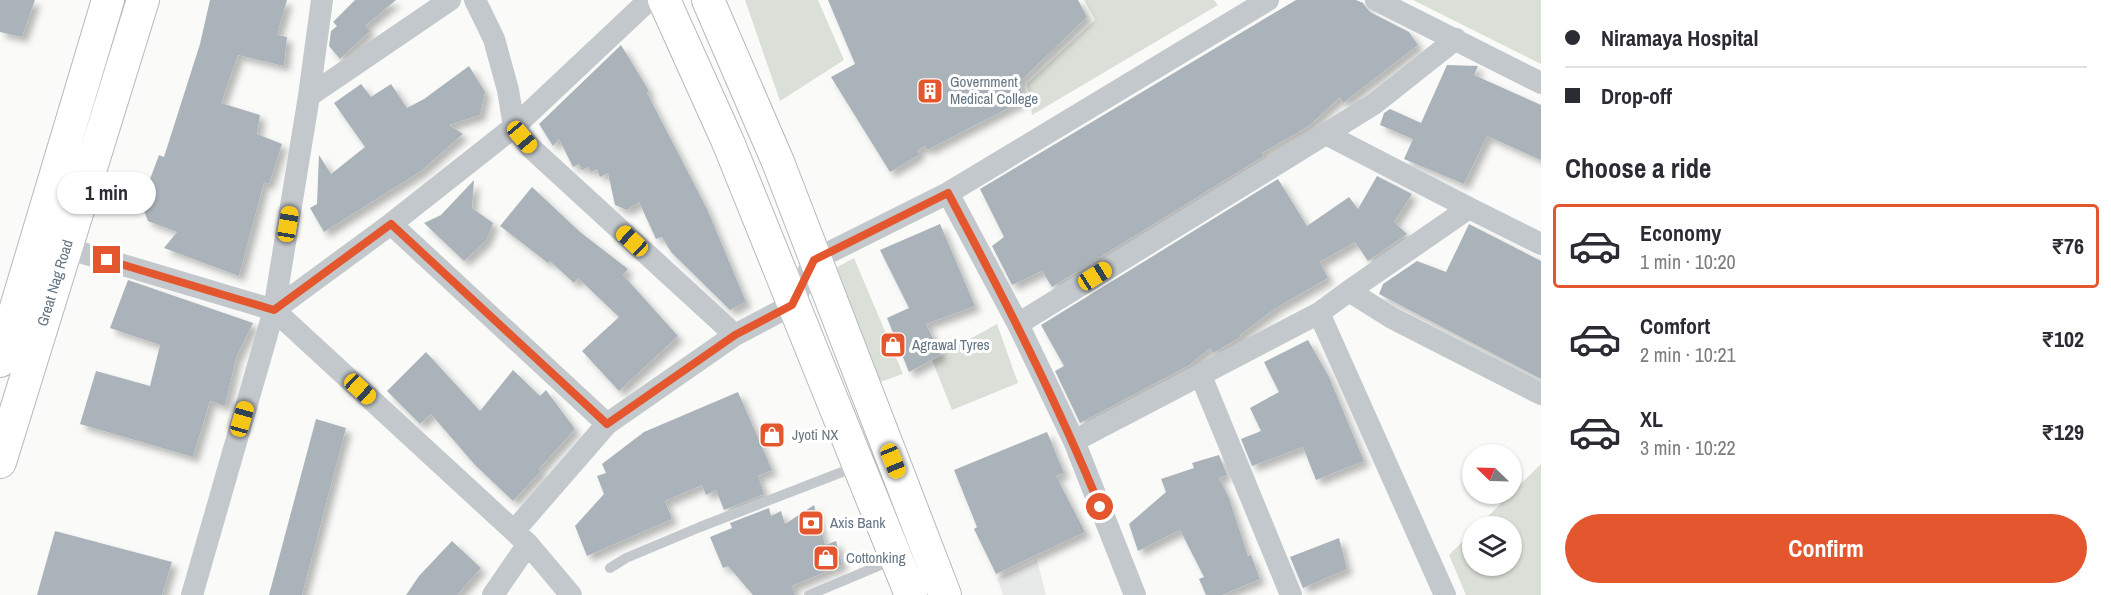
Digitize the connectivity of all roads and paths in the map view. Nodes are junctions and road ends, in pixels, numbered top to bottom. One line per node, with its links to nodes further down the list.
1 (108, 0): 28 (main road, Great Nag Road)
2 (143, 0): 20 (main road, Great Nag Road)
3 (322, 0): 13 (street)
4 (450, 0): 13 (street)
5 (476, 0): 14 (street)
6 (649, 0): 14 (street)
7 (664, 0): 23 (main road)
8 (708, 0): 21 (main road)
9 (1268, 0): 16 (street)
10 (1376, 0): 11 (street)
11 (1456, 39): 12 (street); 15 (street)
12 (1541, 84)
13 (309, 96): 24 (street)
14 (514, 128): 18 (street); 27 (street)
15 (1324, 133): 17 (street); 26 (street)
16 (948, 193): 21 (street); 26 (street)
17 (1469, 208): 19 (street); 22 (street)
18 (391, 224): 24 (street); 31 (street)
19 (1541, 244)
20 (66, 248): 24 (street); 33 (main road, Great Nag Road)
21 (814, 260): 23 (street); 43 (main road)
22 (1349, 291): 25 (street); 30 (street)
23 (792, 305): 27 (street); 34 (main road)
24 (274, 310): 35 (street); 38 (street)
25 (1319, 313): 29 (street); 46 (street)
26 (1018, 324): 32 (street)
27 (735, 335): 31 (street)
28 (0, 361)
29 (1201, 376): 32 (street); 45 (street)
30 (1541, 394)
31 (607, 424): 35 (street)
32 (1074, 441): 44 (street)
33 (0, 462)
34 (858, 466): 36 (main road); 37 (lane)
35 (521, 537): 39 (street); 40 (street)
36 (896, 558): 41 (lane); 42 (main road)
37 (610, 568)
38 (192, 595)
39 (494, 595)
40 (571, 595)
41 (809, 595)
42 (911, 595)
43 (945, 595)
44 (1136, 595)
45 (1291, 595)
46 (1445, 595)

